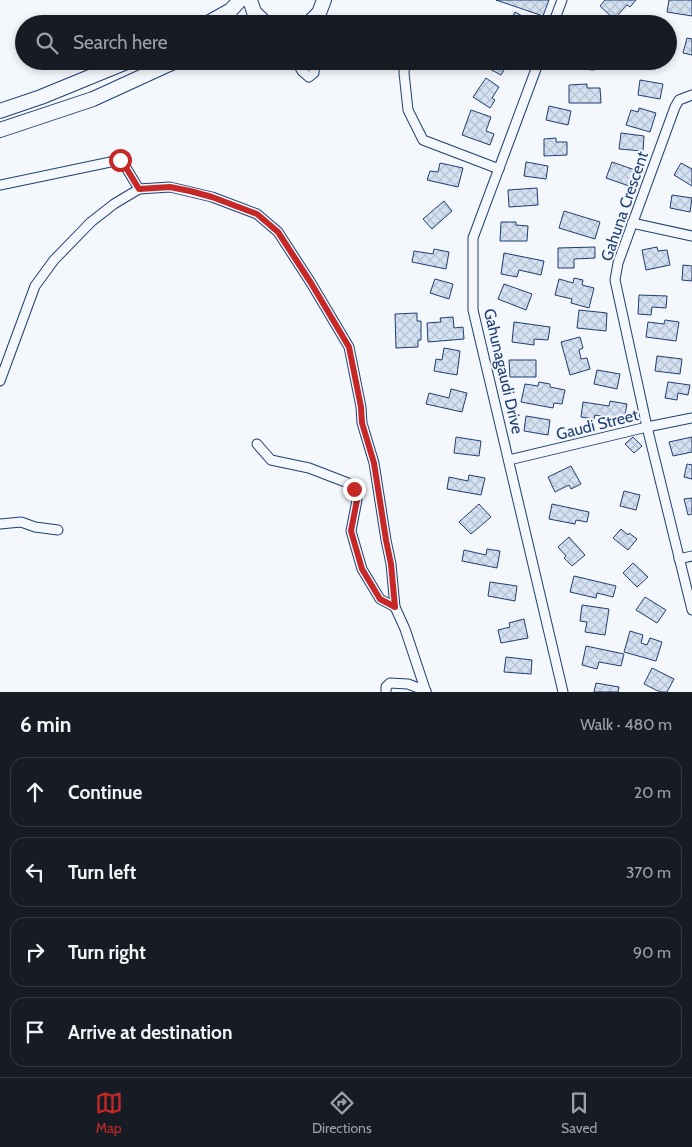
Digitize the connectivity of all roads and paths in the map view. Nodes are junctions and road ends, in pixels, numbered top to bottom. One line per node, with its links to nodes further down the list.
1 (240, 0): 4 (main road)
2 (250, 0): 5 (main road)
3 (562, 0): 6 (street)
4 (222, 15)
5 (257, 15)
6 (556, 15)
7 (108, 70): 14 (main road)
8 (156, 70): 15 (main road)
9 (301, 70): 10 (street)
10 (314, 70)
11 (404, 70): 16 (street)
12 (536, 70): 16 (street, Gahunagaudi Drive)
13 (692, 95): 19 (street, Gahuna Crescent)
14 (0, 112)
15 (0, 130)
16 (499, 169): 25 (street, Gahunagaudi Drive)
17 (0, 185): 18 (street)
18 (139, 189): 21 (street); 30 (street)
19 (632, 223): 20 (street); 23 (street, Gahuna Crescent)
20 (692, 236)
21 (0, 380)
22 (692, 418): 23 (street, Gaudi Street)
23 (648, 427): 25 (street, Gaudi Street); 29 (street, Gahuna Crescent)
24 (257, 444): 30 (street)
25 (510, 460): 34 (street, Gahunagaudi Drive)
26 (0, 524): 27 (street)
27 (58, 530)
28 (692, 556): 29 (street)
29 (679, 559): 31 (street, Gahuna Crescent)
30 (395, 607): 33 (street)
31 (692, 610)
32 (386, 692): 33 (street)
33 (426, 692)
34 (563, 692)

